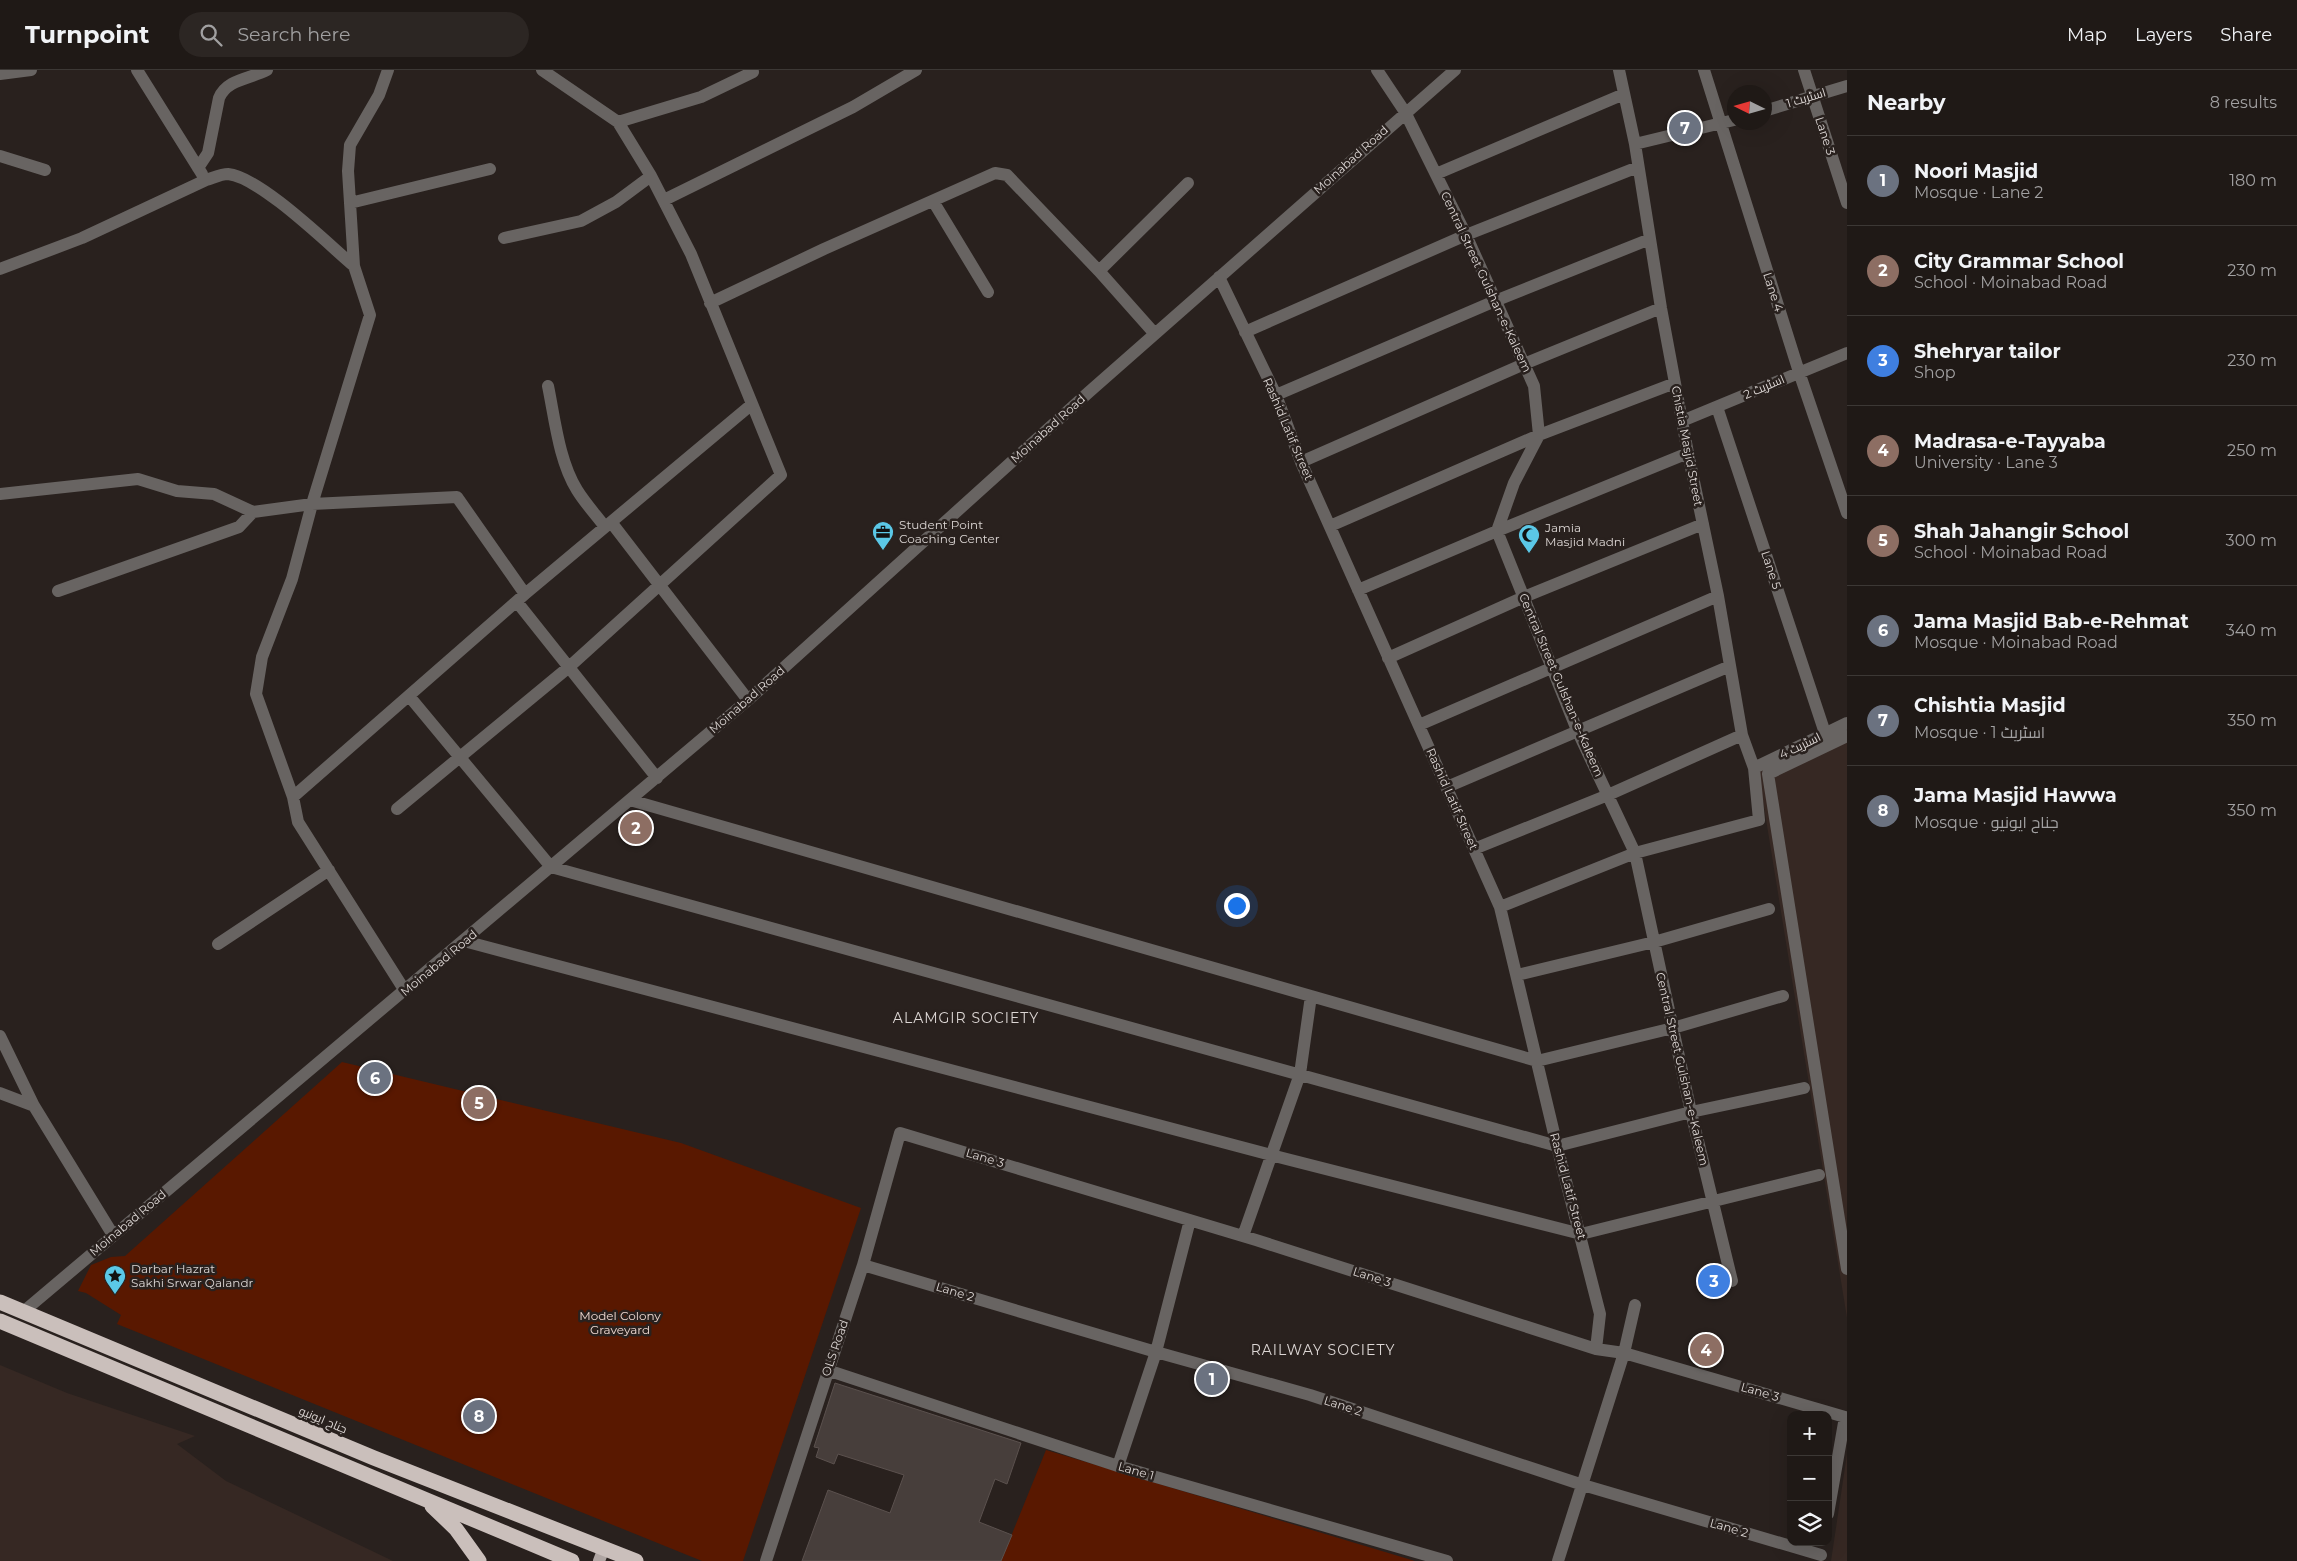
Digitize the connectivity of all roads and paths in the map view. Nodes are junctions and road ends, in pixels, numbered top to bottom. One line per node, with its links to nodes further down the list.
1 (31, 70): 13 (street)
2 (138, 70): 25 (street)
3 (267, 70): 25 (street)
4 (388, 70): 34 (street)
5 (542, 70): 19 (street)
6 (916, 70): 32 (street)
7 (1377, 70): 18 (street, Central Street Gulshan-e-Kaleem)
8 (1455, 70): 18 (street, Moinabad Road)
9 (1619, 70): 15 (street, Chistia Masjid Street)
10 (1704, 70): 21 (street, Lane 4)
11 (1804, 70): 16 (street, Lane 3)
12 (753, 71): 19 (street)
13 (0, 74)
14 (1847, 86): 16 (street, اسٹریٹ 1)
15 (1624, 94): 22 (street, Chistia Masjid Street); 28 (street)
16 (1812, 96): 17 (street, اسٹریٹ 1); 35 (street, Lane 3)
17 (1772, 108)
18 (1405, 112): 28 (street, Central Street Gulshan-e-Kaleem); 42 (street, Moinabad Road)
19 (618, 122): 29 (street)
20 (1727, 122): 21 (street)
21 (1720, 124): 22 (street); 51 (street, Lane 4)
22 (1634, 144): 24 (street, Chistia Masjid Street)
23 (0, 156): 27 (street)
24 (1638, 167): 36 (street); 38 (street, Chistia Masjid Street)
25 (198, 168): 30 (street)
26 (490, 169): 34 (street)
27 (46, 170)
28 (1436, 174): 36 (street, Central Street Gulshan-e-Kaleem)
29 (651, 176): 32 (street); 37 (street)
30 (206, 180): 39 (street); 40 (street)
31 (1188, 183): 41 (street)
32 (664, 200): 45 (street)
33 (933, 201): 41 (street); 43 (street); 45 (street)
34 (350, 203): 39 (street)
35 (1847, 203)
36 (1466, 235): 44 (street, Central Street Gulshan-e-Kaleem); 47 (street)
37 (504, 238)
38 (1650, 239): 44 (street); 46 (street, Chistia Masjid Street)
39 (354, 266): 62 (street)
40 (0, 269)
41 (1099, 271): 48 (street)
42 (1219, 277): 47 (street, Rashid Latif Street); 48 (street, Moinabad Road)
43 (988, 292)
44 (1496, 301): 50 (street, Central Street Gulshan-e-Kaleem); 54 (street)
45 (710, 303): 55 (street)
46 (1661, 308): 50 (street); 52 (street, Chistia Masjid Street)
47 (1245, 332): 54 (street, Rashid Latif Street)
48 (1155, 334): 80 (street, Moinabad Road)
49 (1847, 353): 51 (street, اسٹریٹ 2)
50 (1524, 364): 58 (street, Central Street Gulshan-e-Kaleem); 60 (street)
51 (1799, 372): 56 (street, اسٹریٹ 2); 64 (street, Lane 4)
52 (1675, 383): 57 (street, Chistia Masjid Street); 58 (street)
53 (548, 386): 66 (street)
54 (1276, 395): 60 (street, Rashid Latif Street)
55 (751, 405): 66 (street); 69 (street)
56 (1717, 407): 57 (street, اسٹریٹ 2); 84 (street, Lane 5)
57 (1682, 421): 59 (street, Chistia Masjid Street)
58 (1538, 435): 67 (street); 68 (street)
59 (1688, 454): 65 (street, Chistia Masjid Street); 68 (street)
60 (1301, 462): 67 (street, Rashid Latif Street)
61 (0, 494): 63 (street)
62 (312, 504): 63 (street); 74 (street); 92 (street)
63 (253, 512): 71 (street)
64 (1847, 513)
65 (1703, 524): 72 (street, Chistia Masjid Street); 73 (street)
66 (608, 525): 69 (street); 74 (street)
67 (1330, 526): 70 (street, Rashid Latif Street)
68 (1497, 530): 70 (street); 73 (street, Central Street Gulshan-e-Kaleem)
69 (661, 584): 78 (street); 80 (street)
70 (1358, 590): 75 (street, Rashid Latif Street)
71 (58, 591)
72 (1718, 596): 76 (street); 77 (street, Chistia Masjid Street)
73 (1524, 597): 75 (street); 76 (street, Central Street Gulshan-e-Kaleem)
74 (521, 598): 78 (street); 79 (street)
75 (1388, 658): 82 (street, Rashid Latif Street)
76 (1551, 666): 82 (street); 83 (street, Central Street Gulshan-e-Kaleem)
77 (1730, 666): 83 (street); 85 (street, Chistia Masjid Street)
78 (569, 667): 87 (street); 89 (street)
79 (409, 696): 87 (street); 92 (street)
80 (748, 700): 89 (street, Moinabad Road)
81 (1847, 723): 84 (street, اسٹریٹ 4)
82 (1419, 725): 90 (street, Rashid Latif Street)
83 (1577, 730): 90 (street); 91 (street, Central Street Gulshan-e-Kaleem)
84 (1825, 734): 88 (street, اسٹریٹ 4)
85 (1742, 735): 88 (street, Chistia Masjid Street); 91 (street)
86 (1847, 736): 126 (street)
87 (460, 757): 94 (street); 97 (street)
88 (1754, 768): 96 (street, Chistia Masjid Street)
89 (657, 778): 93 (street, Moinabad Road)
90 (1447, 787): 95 (street, Rashid Latif Street)
91 (1608, 795): 95 (street); 96 (street, Central Street Gulshan-e-Kaleem)
92 (293, 797): 98 (street)
93 (630, 800): 97 (street, Moinabad Road); 106 (street)
94 (397, 809)
95 (1474, 849): 99 (street, Rashid Latif Street)
96 (1635, 853): 99 (street); 102 (street, Central Street Gulshan-e-Kaleem)
97 (552, 867): 101 (street, Moinabad Road); 111 (street)
98 (329, 870): 103 (street); 105 (street)
99 (1500, 907): 104 (street, Rashid Latif Street)
100 (1769, 909): 102 (street)
101 (464, 941): 105 (street, Moinabad Road); 118 (street)
102 (1654, 942): 104 (street); 108 (street, Central Street Gulshan-e-Kaleem)
103 (218, 944)
104 (1517, 975): 110 (street, Rashid Latif Street)
105 (405, 991): 123 (street, Moinabad Road)
106 (1311, 996): 110 (street); 111 (street)
107 (1783, 996): 108 (street)
108 (1673, 1028): 110 (street); 115 (street, Central Street Gulshan-e-Kaleem)
109 (0, 1036): 114 (street)
110 (1537, 1061): 117 (street, Rashid Latif Street)
111 (1300, 1074): 117 (street); 118 (street)
112 (1804, 1088): 115 (street)
113 (0, 1093): 114 (street)
114 (34, 1106): 123 (street)
115 (1691, 1112): 117 (street); 120 (street, Central Street Gulshan-e-Kaleem)
116 (900, 1133): 121 (street, Lane 3); 125 (street, OLS Road)
117 (1557, 1146): 122 (street, Rashid Latif Street)
118 (1271, 1155): 122 (street); 124 (street)
119 (1819, 1175): 120 (street)
120 (1712, 1200): 122 (street); 127 (street, Central Street Gulshan-e-Kaleem)
121 (1190, 1220): 124 (street, Lane 3); 133 (street)
122 (1581, 1234): 132 (street, Rashid Latif Street)
123 (113, 1235): 130 (street, Moinabad Road)
124 (1243, 1236): 132 (street, Lane 3)
125 (863, 1265): 133 (street, Lane 2); 135 (street, OLS Road)
126 (1847, 1269)
127 (1732, 1281)
128 (0, 1302): 130 (highway, جناح ایونیو)
129 (1635, 1305): 134 (street)
130 (23, 1312): 141 (highway, جناح ایونیو)
131 (0, 1321): 138 (highway)
132 (1596, 1349): 134 (street, Lane 3)
133 (1156, 1352): 136 (street); 137 (street, Lane 2)
134 (1624, 1353): 137 (street); 139 (street, Lane 3)
135 (827, 1370): 136 (street, Lane 1); 145 (street, OLS Road)
136 (1118, 1466): 146 (street, Lane 1)
137 (1583, 1485): 140 (street, Lane 2); 147 (street)
138 (425, 1499): 142 (highway); 143 (highway)
139 (1830, 1501)
140 (1822, 1553)
141 (601, 1555): 144 (highway, جناح ایونیو)
142 (566, 1560)
143 (479, 1561)
144 (636, 1561)
145 (766, 1561)
146 (1448, 1561)
147 (1558, 1561)

